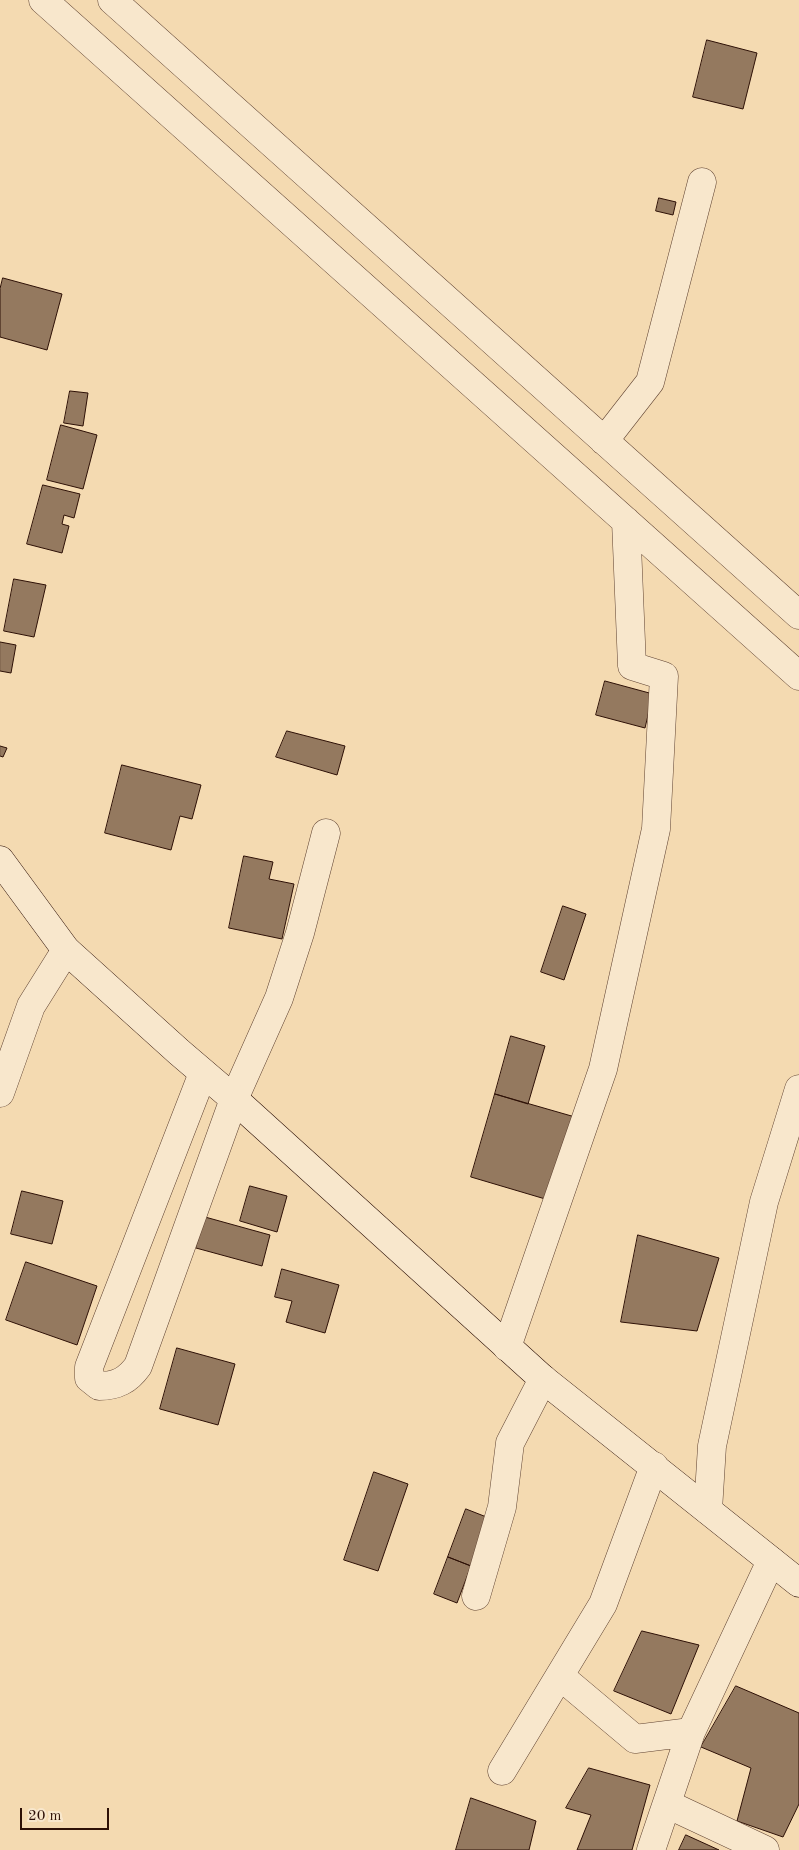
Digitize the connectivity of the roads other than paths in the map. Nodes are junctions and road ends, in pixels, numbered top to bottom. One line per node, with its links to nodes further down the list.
1 (43, 0): 5 (street)
2 (112, 0): 4 (street)
3 (702, 182): 4 (street)
4 (604, 441): 6 (street)
5 (626, 520): 7 (street); 15 (street)
6 (799, 615)
7 (799, 676)
8 (326, 833): 14 (street)
9 (0, 860): 10 (street)
10 (66, 950): 11 (street); 13 (street)
11 (203, 1073): 14 (street); 14 (street)
12 (799, 1089): 18 (street)
13 (0, 1093)
14 (234, 1099): 15 (street)
15 (507, 1347): 16 (street)
16 (543, 1380): 17 (street); 21 (street)
17 (654, 1466): 18 (street); 22 (street)
18 (708, 1510): 19 (street)
19 (771, 1561): 20 (street); 23 (street)
20 (799, 1583)
21 (476, 1596)
22 (560, 1676): 23 (street); 24 (street)
23 (690, 1732): 25 (street)
24 (502, 1771)
25 (667, 1804): 26 (street); 27 (street)
26 (651, 1850)
27 (765, 1850)

